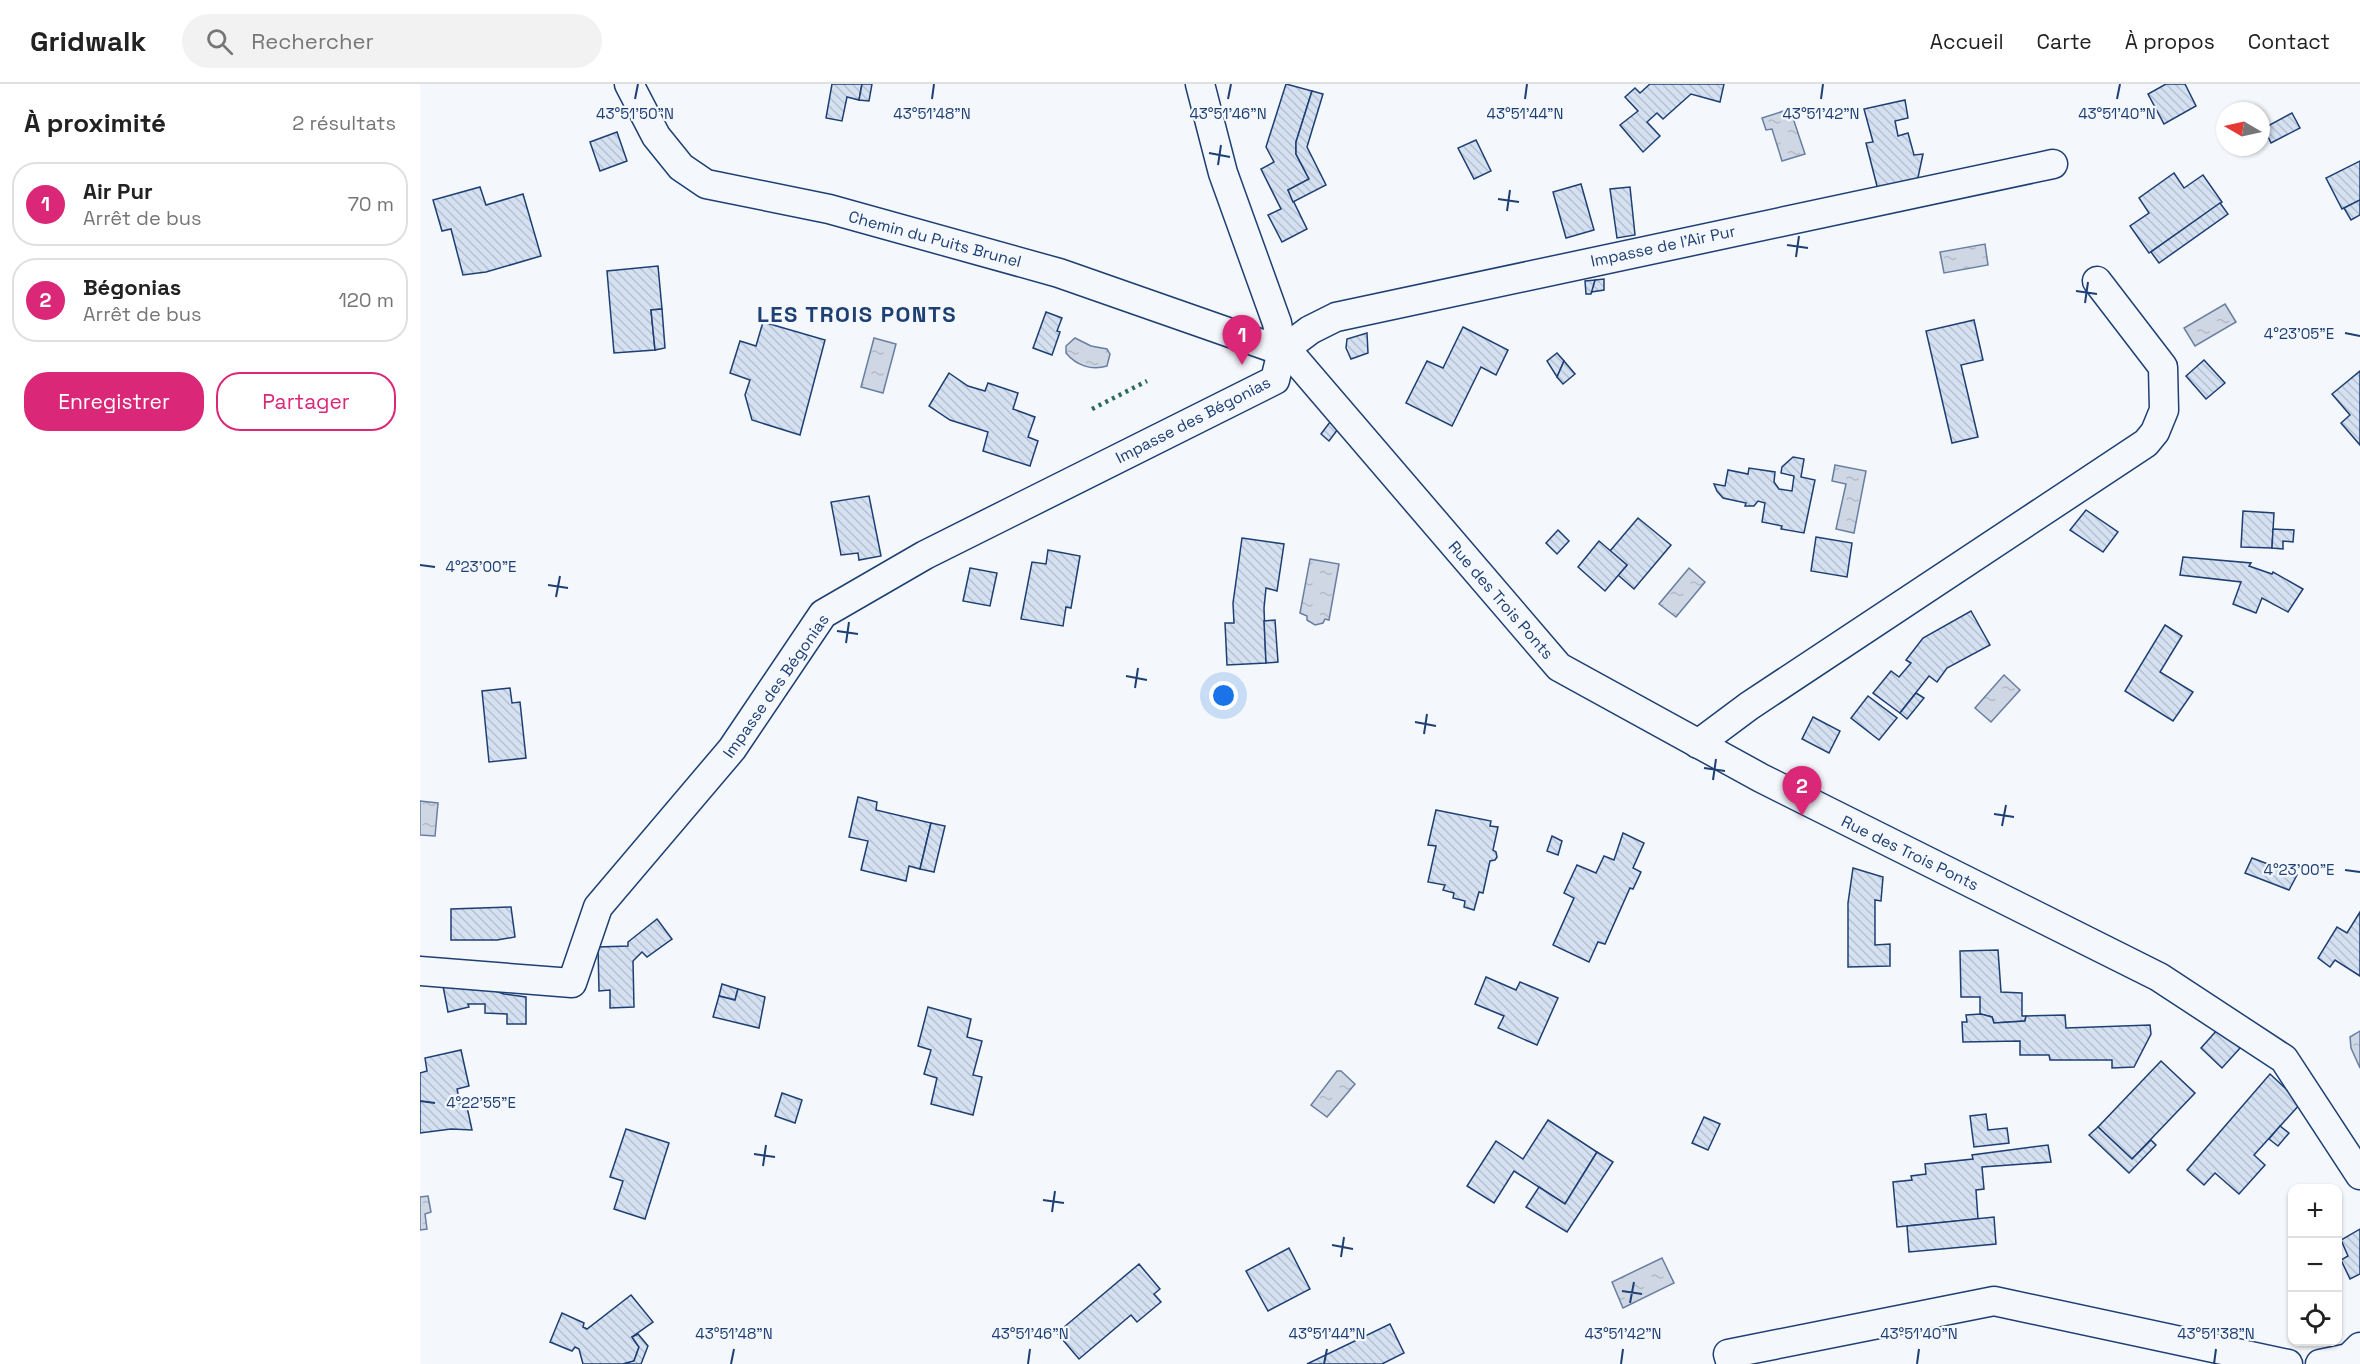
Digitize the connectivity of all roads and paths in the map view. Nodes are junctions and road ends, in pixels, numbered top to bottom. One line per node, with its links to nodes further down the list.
1 (629, 84): 5 (street, Chemin du Puits Brunel)
2 (1200, 84): 5 (street)
3 (2053, 164): 5 (street, Impasse de l'Air Pur)
4 (2097, 281): 6 (street)
5 (1282, 351): 6 (street, Rue des Trois Ponts); 7 (street, Impasse des Bégonias)
6 (1698, 744): 8 (street, Rue des Trois Ponts)
7 (420, 971)
8 (2360, 1175)
9 (2360, 1347): 13 (street)
10 (2236, 1358): 11 (street); 12 (street)
11 (1731, 1364)
12 (2288, 1364)
13 (2320, 1364)

